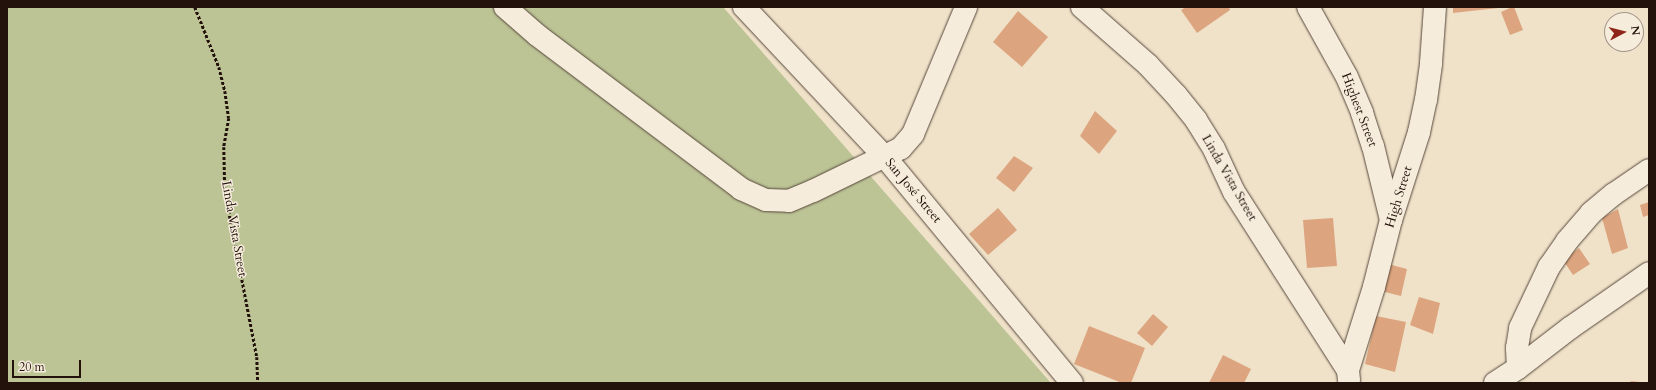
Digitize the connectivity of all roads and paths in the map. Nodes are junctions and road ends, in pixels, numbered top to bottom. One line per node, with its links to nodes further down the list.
1 (195, 7): 14 (path, Linda Vista Street)
2 (505, 7): 8 (street)
3 (744, 7): 8 (street, San José Street)
4 (966, 7): 8 (street)
5 (1082, 7): 13 (street, Linda Vista Street)
6 (1308, 7): 10 (street, Highest Street)
7 (1435, 7): 10 (street, High Street)
8 (885, 157): 15 (street, San José Street)
9 (1649, 170): 12 (street)
10 (1391, 220): 13 (street, High Street)
11 (1649, 273): 12 (street)
12 (1518, 368): 16 (street)
13 (1348, 377)
14 (258, 383)
15 (1072, 383)
16 (1495, 383)

